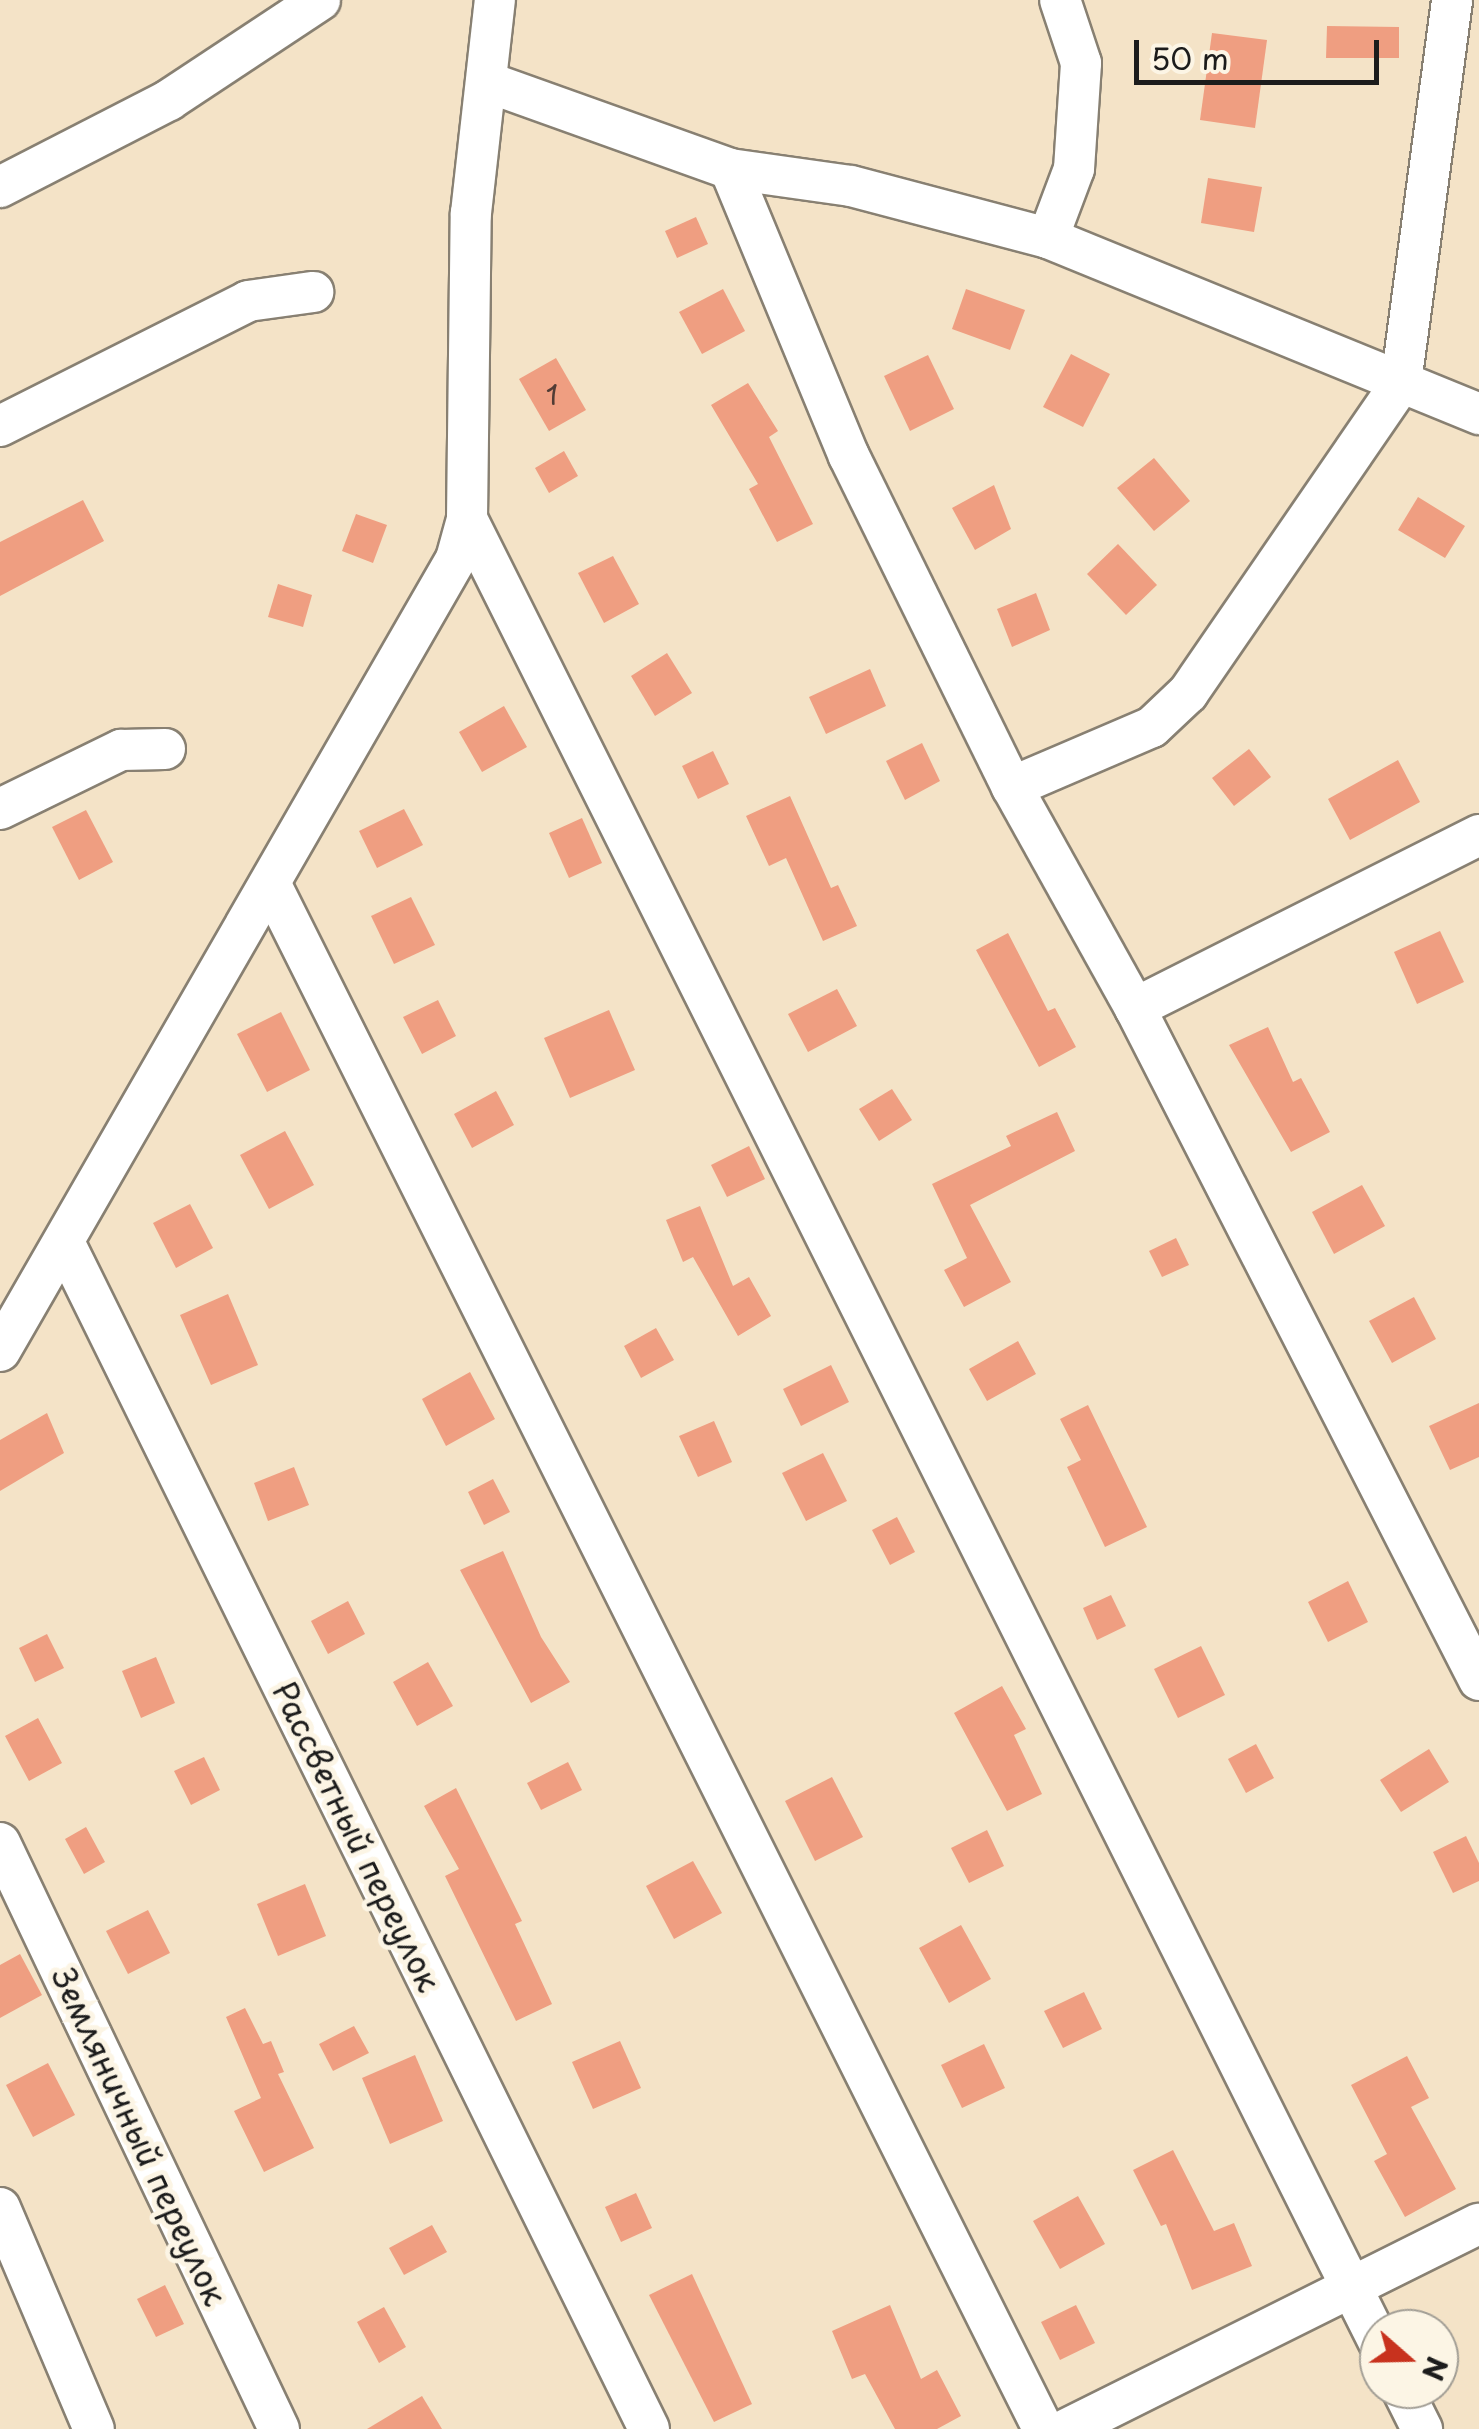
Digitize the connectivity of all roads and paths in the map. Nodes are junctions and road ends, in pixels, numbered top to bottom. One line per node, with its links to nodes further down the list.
1 (320, 0): 7 (street)
2 (495, 0): 5 (street)
3 (1060, 0): 8 (street)
4 (1452, 0): 10 (street)
5 (490, 83): 6 (street); 13 (street)
6 (730, 169): 8 (street); 15 (street)
7 (0, 187)
8 (1048, 238): 10 (street)
9 (314, 292): 12 (street)
10 (1401, 383): 11 (street); 15 (street)
11 (1479, 414)
12 (0, 426)
13 (467, 519): 18 (street); 26 (street)
14 (165, 749): 16 (street)
15 (1012, 787): 19 (street)
16 (0, 809)
17 (1479, 835): 19 (street)
18 (272, 888): 20 (street); 31 (street)
19 (1135, 1008): 22 (street)
20 (64, 1242): 21 (street); 30 (street, Рассветный переулок)
21 (0, 1351)
22 (1479, 1680)
23 (0, 1842): 29 (street, Земляничный переулок)
24 (0, 2208): 28 (street)
25 (1479, 2224): 26 (street)
26 (1352, 2288): 27 (street); 32 (street)
27 (1362, 2309)
28 (94, 2429)
29 (280, 2429)
30 (649, 2429)
31 (1043, 2429)
32 (1067, 2429)

